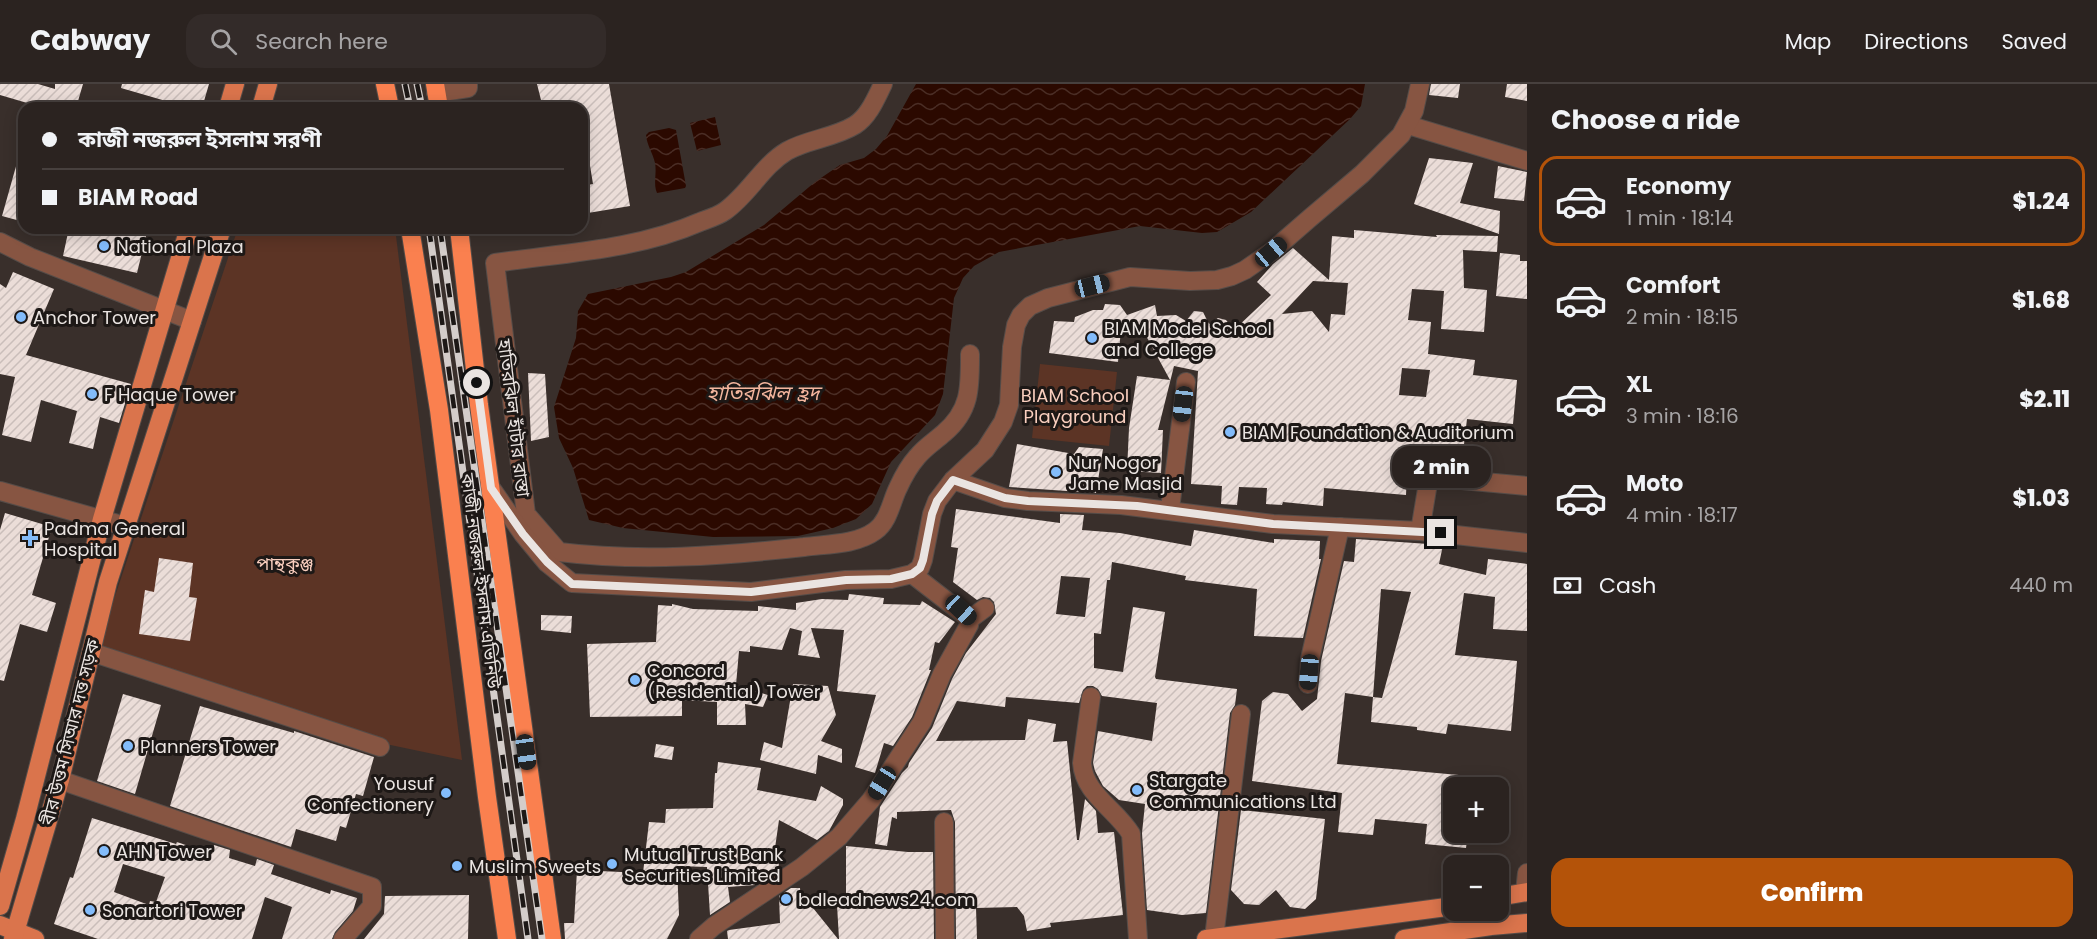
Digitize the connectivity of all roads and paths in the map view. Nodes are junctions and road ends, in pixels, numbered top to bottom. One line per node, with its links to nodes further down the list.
1 (235, 84): 8 (main road)
2 (268, 84): 9 (main road)
3 (386, 84): 10 (highway)
4 (468, 84): 7 (street)
5 (883, 84): 20 (street, হাতিরঝিল হাঁটার রাস্তা)
6 (1420, 84): 11 (street)
7 (437, 95)
8 (230, 102)
9 (263, 102)
10 (389, 102)
11 (1408, 125): 12 (street); 22 (street)
12 (1527, 161)
13 (187, 234): 18 (main road, বীর উত্তম সিআর দত্ত সড়ক)
14 (220, 234): 19 (main road, বীর উত্তম সিআর দত্ত সড়ক)
15 (411, 234): 57 (highway, কাজী নজরুল ইসলাম এভিনিউ)
16 (460, 234): 25 (highway)
17 (0, 242): 18 (street)
18 (164, 311): 19 (street); 29 (main road, বীর উত্তম সিআর দত্ত সড়ক)
19 (192, 321): 30 (main road, বীর উত্তম সিআর দত্ত সড়ক)
20 (970, 354)
21 (1186, 382): 28 (street)
22 (973, 464): 23 (street); 27 (street)
23 (953, 480): 27 (street); 34 (street)
24 (1527, 486): 32 (street)
25 (491, 488): 34 (street); 58 (highway)
26 (0, 491): 29 (street)
27 (988, 492): 28 (street)
28 (1170, 509): 31 (street)
29 (102, 519): 30 (street); 47 (main road, বীর উত্তম সিআর দত্ত সড়ক)
30 (125, 526): 37 (main road, বীর উত্তম সিআর দত্ত সড়ক)
31 (1340, 527): 32 (street); 38 (street)
32 (1420, 531): 33 (street)
33 (1527, 543)
34 (912, 574): 36 (street)
35 (985, 608): 36 (street)
36 (970, 619): 59 (street)
37 (91, 652): 41 (street); 42 (main road, বীর উত্তম সিআর দত্ত সড়ক)
38 (1308, 684)
39 (1092, 697): 61 (street)
40 (1241, 714): 54 (street)
41 (380, 747)
42 (60, 780): 51 (main road, বীর উত্তম সিআর দত্ত সড়ক); 56 (street)
43 (944, 822): 60 (street)
44 (1527, 873): 45 (street)
45 (1526, 892): 46 (main road)
46 (1509, 895)
47 (0, 906)
48 (1443, 907): 53 (main road)
49 (1524, 919): 52 (main road)
50 (1452, 921): 52 (street)
51 (10, 932): 55 (main road)
52 (1453, 932): 62 (main road)
53 (1252, 936): 54 (main road)
54 (1210, 938)
55 (36, 939)
56 (343, 939)
57 (507, 939)
58 (552, 939)
59 (699, 939)
60 (945, 939)
61 (1138, 939)
62 (1404, 939)

